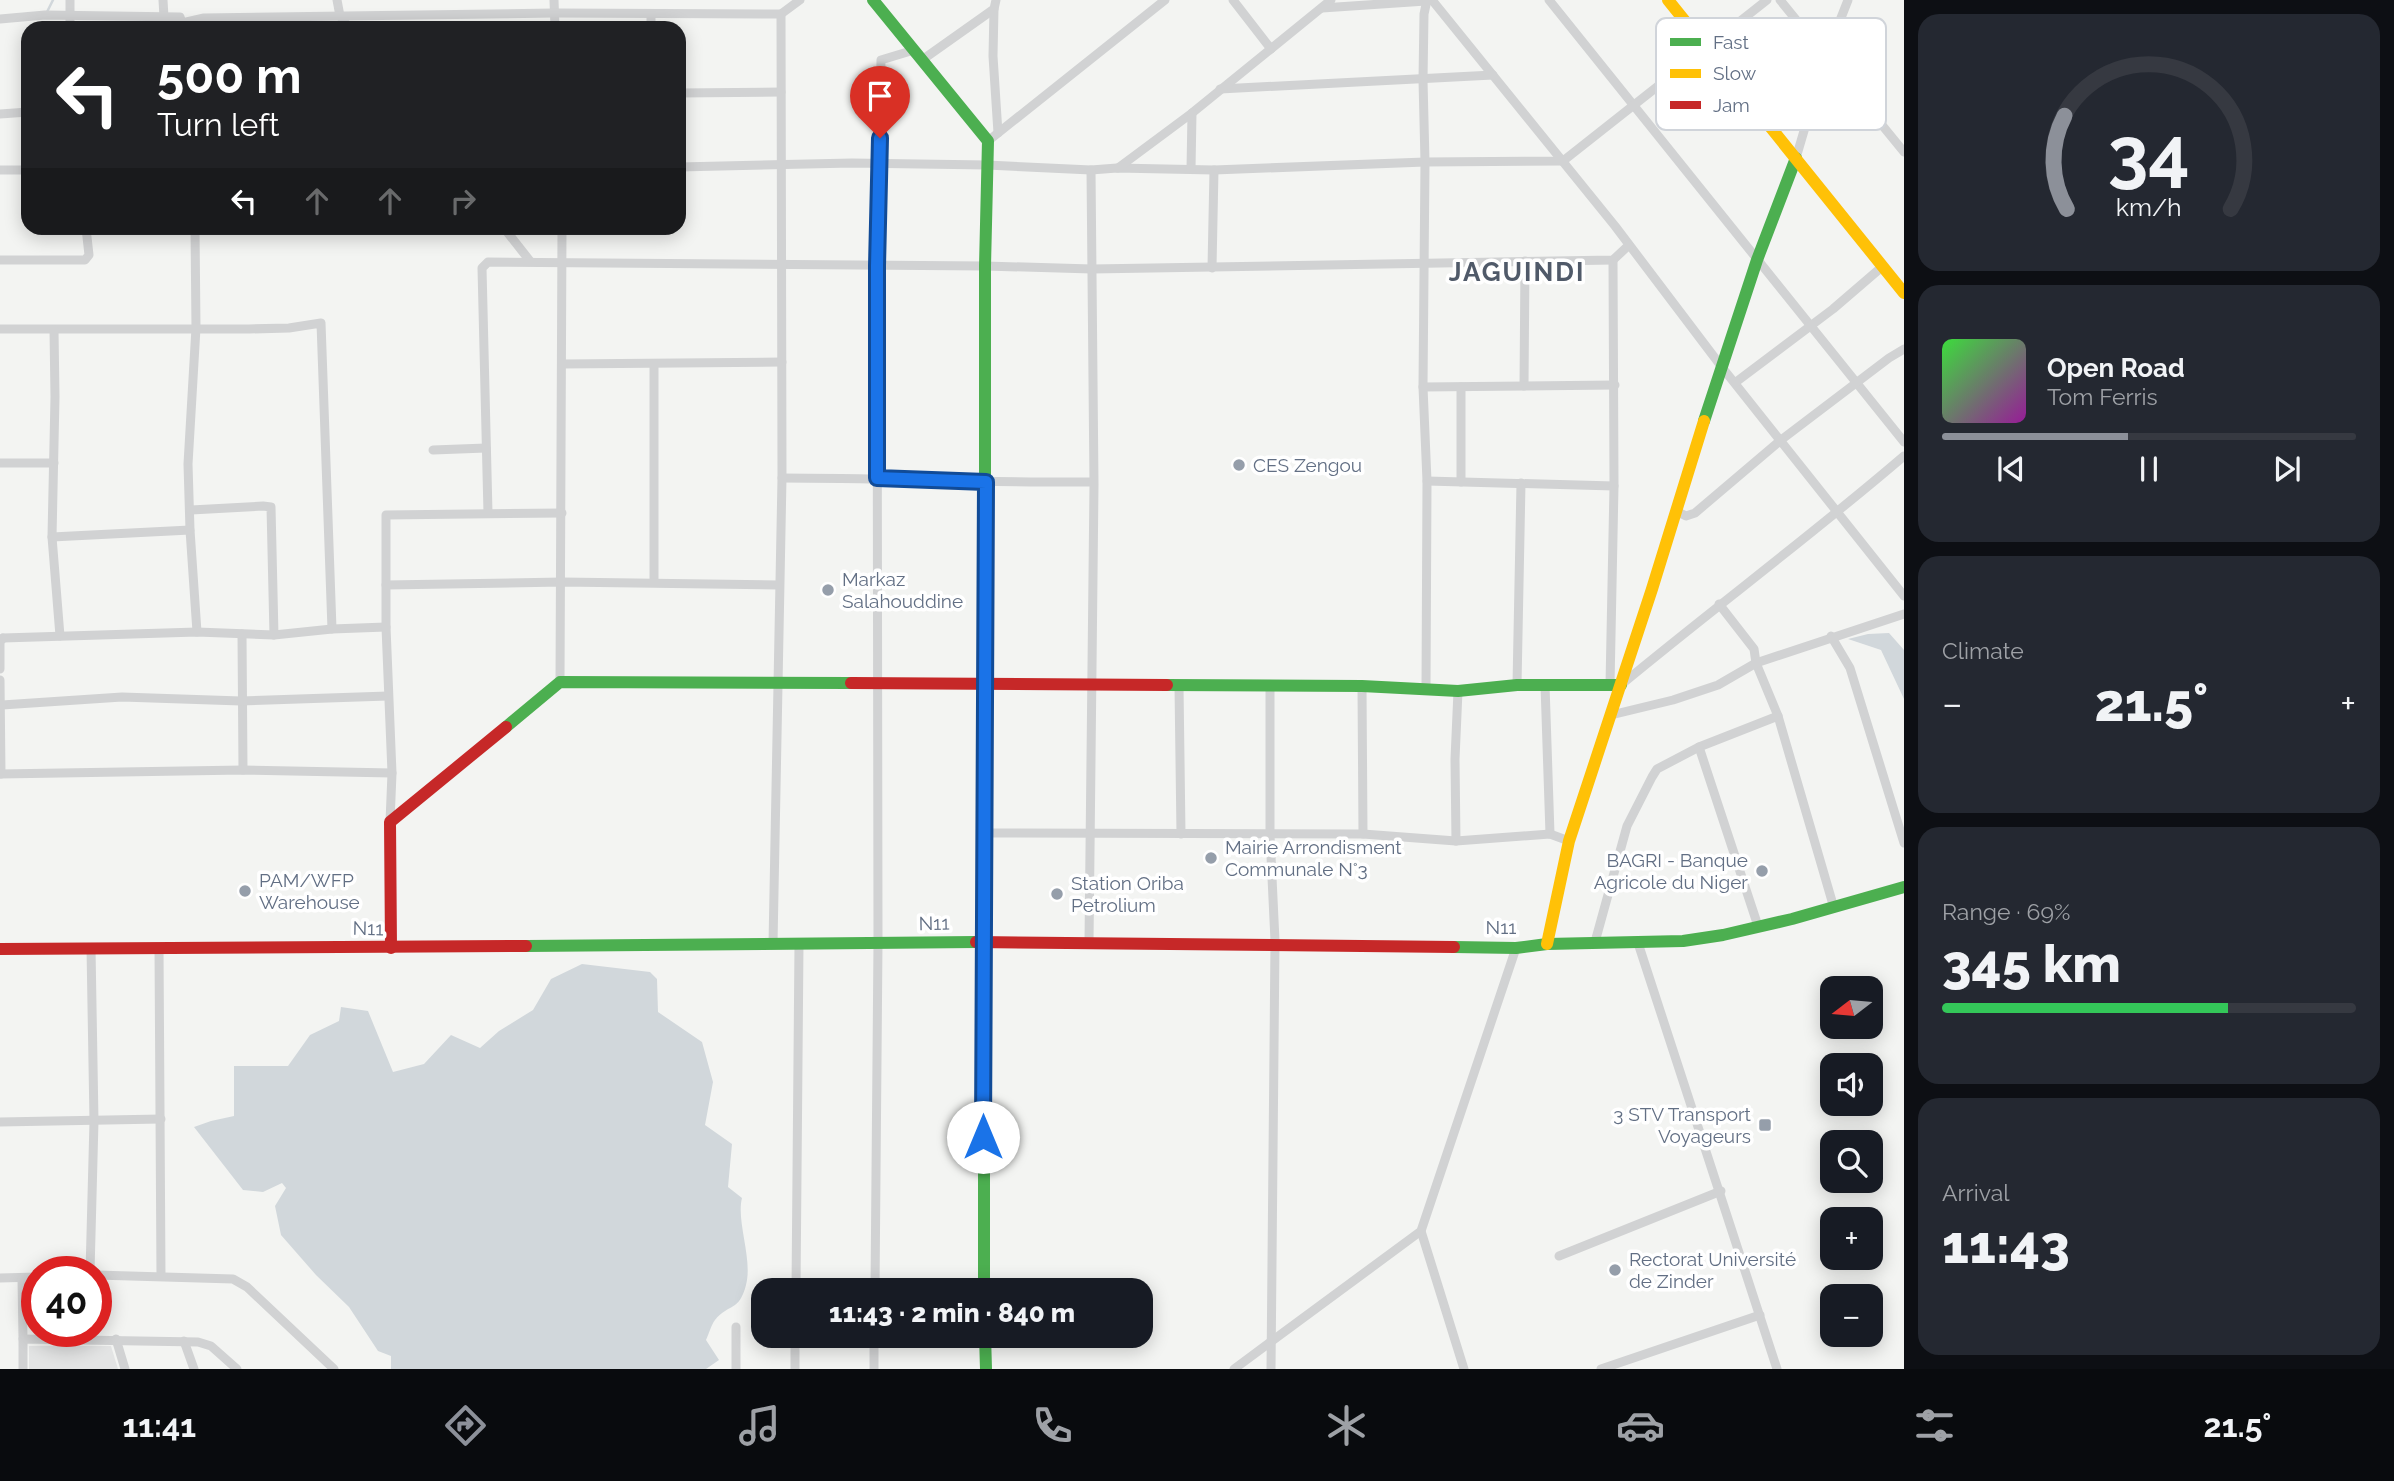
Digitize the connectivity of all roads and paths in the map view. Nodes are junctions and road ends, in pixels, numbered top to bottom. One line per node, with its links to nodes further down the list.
1 (70, 0): 21 (street)
2 (163, 0): 23 (street)
3 (337, 0): 22 (street)
4 (554, 0): 18 (street)
5 (800, 0): 19 (street)
6 (873, 0): 38 (street)
7 (1166, 0): 52 (street)
8 (1233, 0): 37 (street)
9 (1331, 0): 17 (street)
10 (1428, 0): 17 (street); 39 (street); 40 (street)
11 (1549, 0): 45 (street)
12 (1668, 0): 25 (street)
13 (1767, 0): 26 (street)
14 (1780, 0): 27 (street)
15 (1848, 0): 28 (street)
16 (995, 4): 38 (street); 52 (street)
17 (1322, 8): 37 (street)
18 (554, 13): 20 (street); 22 (street); 35 (street)
19 (781, 13): 20 (street); 43 (street)
20 (651, 15): 36 (street)
21 (70, 16): 23 (street); 29 (street); 30 (street)
22 (340, 16): 24 (street); 34 (street)
23 (164, 17): 31 (street)
24 (265, 18): 32 (street); 33 (street)
25 (1683, 18)
26 (1744, 18)
27 (1795, 18)
28 (1841, 18)
29 (0, 19)
30 (70, 21)
31 (174, 21)
32 (193, 21)
33 (267, 21)
34 (344, 21)
35 (555, 21)
36 (651, 21)
37 (1271, 50): 42 (street)
38 (918, 55): 52 (street); 58 (street)
39 (1493, 75): 40 (street); 55 (street)
40 (1423, 80): 42 (street); 56 (street)
41 (1656, 86): 45 (street)
42 (1220, 89): 47 (street)
43 (781, 92): 44 (street); 57 (street)
44 (686, 93)
45 (1633, 104): 55 (street); 74 (street)
46 (21, 112): 48 (street)
47 (1192, 113): 61 (street); 62 (street)
48 (0, 114)
49 (1774, 130): 54 (street)
50 (1804, 130): 54 (street)
51 (1886, 130): 53 (street)
52 (993, 137): 59 (street)
53 (1904, 152)
54 (1796, 158): 74 (street); 82 (street)
55 (1563, 161): 56 (street); 71 (street)
56 (1425, 162): 66 (street); 78 (street)
57 (780, 164): 58 (street); 60 (street); 79 (street)
58 (880, 164): 59 (street); 80 (street)
59 (987, 165): 65 (street); 81 (street)
60 (686, 167)
61 (1117, 168): 62 (street); 65 (street)
62 (1191, 169): 66 (street)
63 (0, 170): 64 (street)
64 (21, 170)
65 (1091, 170): 84 (street)
66 (1213, 170): 83 (street)
67 (87, 235): 72 (street)
68 (195, 235): 87 (street)
69 (510, 235): 75 (street)
70 (562, 235): 76 (street)
71 (1629, 245): 73 (street); 94 (street)
72 (0, 260)
73 (1613, 260): 77 (street); 97 (street)
74 (1757, 260): 86 (street); 94 (street)
75 (530, 261): 76 (street); 103 (street)
76 (562, 261): 79 (street); 92 (street)
77 (1525, 261): 78 (street); 98 (street)
78 (1426, 262): 83 (street); 99 (street)
79 (781, 264): 80 (street); 91 (street)
80 (877, 266): 81 (street); 109 (street)
81 (985, 266): 84 (street); 111 (street)
82 (1883, 266): 85 (street); 86 (street)
83 (1212, 268): 84 (street)
84 (1092, 269): 112 (street)
85 (1904, 293)
86 (1810, 325): 95 (street); 96 (street)
87 (196, 328): 89 (street); 116 (street); 131 (street)
88 (0, 329): 89 (street)
89 (54, 330): 107 (street)
90 (1904, 349): 96 (street)
91 (782, 362): 93 (street); 108 (street)
92 (562, 364): 93 (street); 120 (street)
93 (654, 364): 124 (street)
94 (1721, 366): 95 (street); 117 (street)
95 (1736, 382): 101 (street)
96 (1855, 383): 101 (street); 102 (street)
97 (1615, 385): 98 (street); 115 (street)
98 (1524, 386): 100 (street)
99 (1423, 387): 100 (street); 110 (street)
100 (1461, 387): 113 (street)
101 (1781, 440): 117 (street); 118 (street)
102 (1904, 442)
103 (486, 448): 104 (street); 119 (street)
104 (433, 450)
105 (1904, 456): 118 (street)
106 (0, 463): 107 (street)
107 (54, 463): 122 (street)
108 (782, 478): 109 (street); 126 (street)
109 (877, 478): 111 (street); 143 (street)
110 (1427, 481): 113 (street); 152 (street)
111 (986, 482): 112 (street); 144 (street)
112 (1093, 482): 149 (street)
113 (1461, 482): 114 (street)
114 (1521, 483): 115 (street); 146 (street)
115 (1614, 486): 148 (street)
116 (191, 510): 121 (street); 134 (street)
117 (1676, 511): 148 (street)
118 (1838, 512): 127 (street); 128 (street)
119 (488, 513): 120 (street); 125 (street)
120 (562, 513): 123 (street)
121 (190, 530): 122 (street); 132 (street)
122 (52, 537): 136 (street)
123 (562, 582): 124 (street); 125 (street); 141 (street)
124 (654, 582): 126 (street)
125 (386, 585): 130 (street)
126 (779, 585): 142 (street)
127 (1904, 597)
128 (1719, 604): 138 (street); 148 (street)
129 (1904, 614): 137 (street)
130 (386, 627): 131 (street); 154 (street)
131 (332, 629): 134 (street)
132 (197, 632): 133 (street); 136 (street)
133 (242, 634): 134 (street); 155 (street)
134 (274, 635)
135 (1, 636): 136 (street); 139 (street)
136 (60, 636)
137 (1831, 636): 138 (street); 172 (street)
138 (1756, 663): 157 (street); 158 (street)
139 (0, 669)
140 (0, 680): 156 (street)
141 (560, 682): 142 (street); 163 (street)
142 (778, 685): 143 (street); 182 (street)
143 (876, 685): 144 (street); 180 (street)
144 (985, 685): 149 (street); 164 (street)
145 (1270, 685): 150 (street); 151 (street); 169 (street)
146 (1517, 685): 147 (street); 153 (street)
147 (1545, 685): 148 (street); 168 (street)
148 (1615, 685): 157 (street)
149 (1091, 686): 150 (street); 165 (street)
150 (1179, 686): 166 (street)
151 (1362, 686): 152 (street); 167 (street)
152 (1426, 689): 153 (street)
153 (1458, 691): 170 (street)
154 (388, 696): 155 (street); 161 (street)
155 (242, 701): 156 (street); 160 (street)
156 (2, 705): 162 (street)
157 (1611, 715): 171 (street)
158 (1778, 716): 159 (street); 174 (street)
159 (1699, 747): 175 (street); 179 (street)
160 (243, 770): 161 (street); 162 (street)
161 (392, 773): 163 (street)
162 (1, 774)
163 (390, 822): 187 (street)
164 (985, 834): 165 (street); 177 (street)
165 (1089, 834): 166 (street); 178 (street)
166 (1181, 834): 169 (street)
167 (1363, 834): 169 (street); 170 (street)
168 (1550, 834): 170 (street); 171 (street)
169 (1270, 835): 176 (street)
170 (1456, 841)
171 (1569, 841): 184 (street)
172 (1904, 843)
173 (1904, 887): 174 (street, N11)
174 (1834, 908): 175 (street, N11)
175 (1758, 926): 181 (street, N11)
176 (1275, 941): 178 (street, N11); 188 (street, N11); 209 (street)
177 (984, 942): 178 (street, N11); 180 (street, N11); 203 (street)
178 (1089, 942)
179 (1595, 942): 181 (street, N11); 184 (street, N11)
180 (878, 943): 183 (street, N11); 202 (street)
181 (1638, 943): 193 (street)
182 (774, 944): 183 (street, N11); 187 (street, N11)
183 (799, 944): 201 (street)
184 (1547, 944): 188 (street, N11)
185 (91, 948): 186 (street, N11); 189 (street, N11); 191 (street)
186 (159, 948): 187 (street, N11); 190 (street)
187 (391, 948)
188 (1516, 948): 194 (street)
189 (0, 949)
190 (161, 1119): 191 (street); 198 (street)
191 (94, 1121): 192 (street); 195 (street)
192 (0, 1122)
193 (1721, 1191): 196 (street); 204 (street)
194 (1421, 1231): 209 (street); 225 (street)
195 (90, 1256)
196 (1559, 1256)
197 (112, 1275): 198 (street)
198 (161, 1276): 218 (street)
199 (0, 1278): 200 (street)
200 (21, 1278)
201 (796, 1278)
202 (875, 1278)
203 (984, 1278)
204 (1760, 1315): 226 (street); 227 (street)
205 (736, 1327): 219 (street)
206 (112, 1339): 207 (street)
207 (116, 1339): 208 (street); 215 (street)
208 (184, 1342): 216 (street); 217 (street)
209 (1271, 1342): 223 (street); 224 (street)
210 (23, 1347): 214 (street)
211 (795, 1348): 220 (street)
212 (874, 1348): 221 (street)
213 (985, 1348): 222 (street)
214 (23, 1369)
215 (125, 1369)
216 (194, 1369)
217 (237, 1369)
218 (334, 1369)
219 (736, 1369)
220 (795, 1369)
221 (874, 1369)
222 (986, 1369)
223 (1234, 1369)
224 (1271, 1369)
225 (1464, 1369)
226 (1601, 1369)
227 (1777, 1369)

